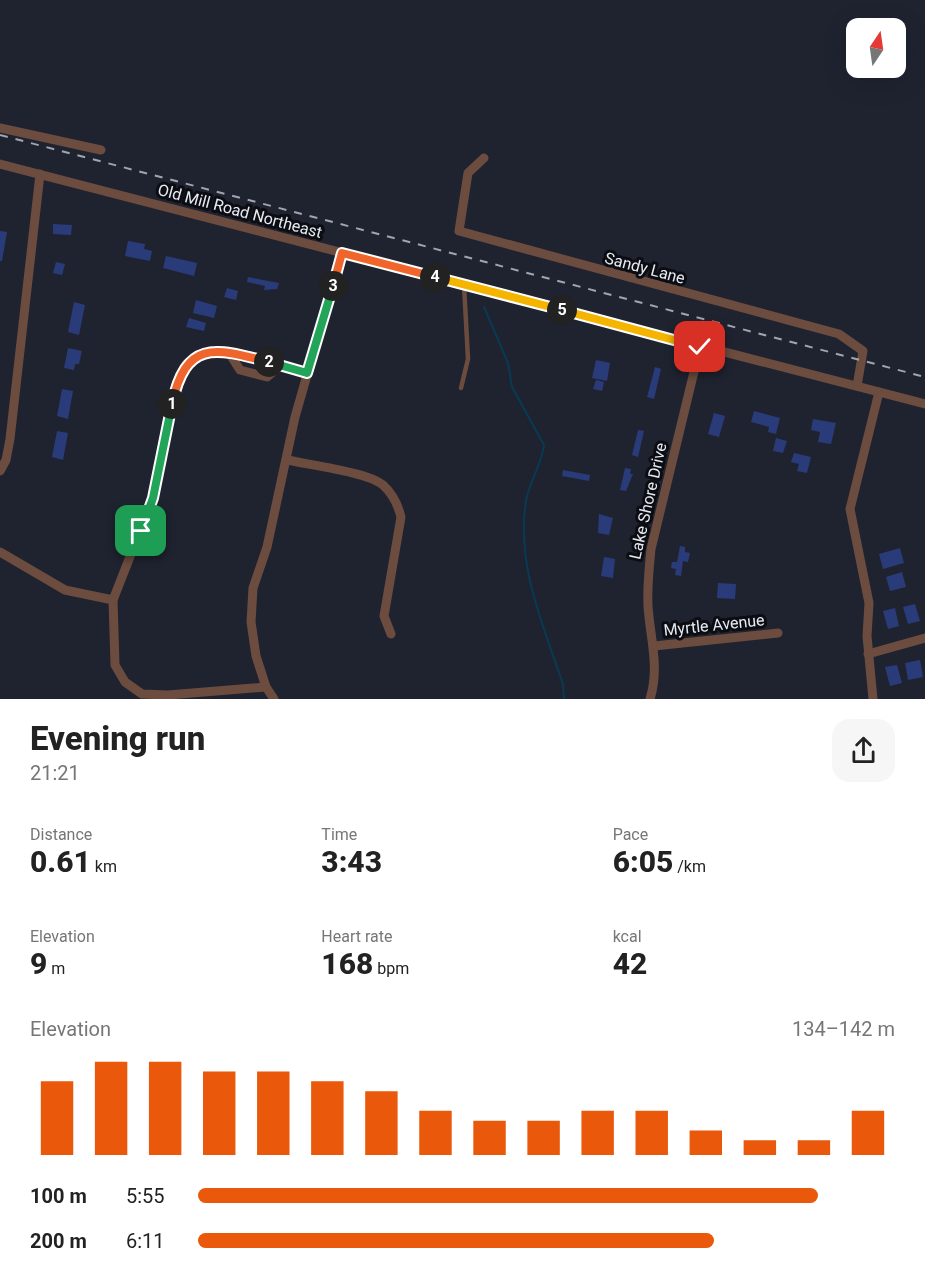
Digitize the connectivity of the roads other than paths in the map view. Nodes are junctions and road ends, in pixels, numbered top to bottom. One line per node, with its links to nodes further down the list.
1 (0, 128): 2 (street)
2 (101, 150)
3 (484, 158): 12 (street, Sandy Lane)
4 (0, 164): 5 (street, Old Mill Road Northeast)
5 (40, 174): 6 (street, Old Mill Road Northeast); 17 (street)
6 (342, 253): 7 (street, Old Mill Road Northeast); 11 (street)
7 (464, 285): 8 (street, Old Mill Road Northeast); 13 (lane)
8 (700, 347): 12 (street, Old Mill Road Northeast); 23 (street, Lake Shore Drive)
9 (228, 351): 10 (street); 10 (street); 19 (street)
10 (280, 366): 11 (street)
11 (307, 373): 16 (street)
12 (857, 386): 14 (street, Old Mill Road Northeast)
13 (461, 388)
14 (879, 392): 15 (street, Old Mill Road Northeast); 24 (street)
15 (925, 404)
16 (288, 460): 21 (street); 25 (street)
17 (0, 471)
18 (0, 552): 19 (street)
19 (113, 600): 25 (street)
20 (778, 633): 23 (street, Myrtle Avenue)
21 (391, 634)
22 (925, 638): 24 (street)
23 (654, 646): 27 (street, Lake Shore Drive)
24 (868, 654): 28 (street)
25 (266, 687): 26 (street)
26 (274, 699)
27 (650, 699)
28 (873, 699)

